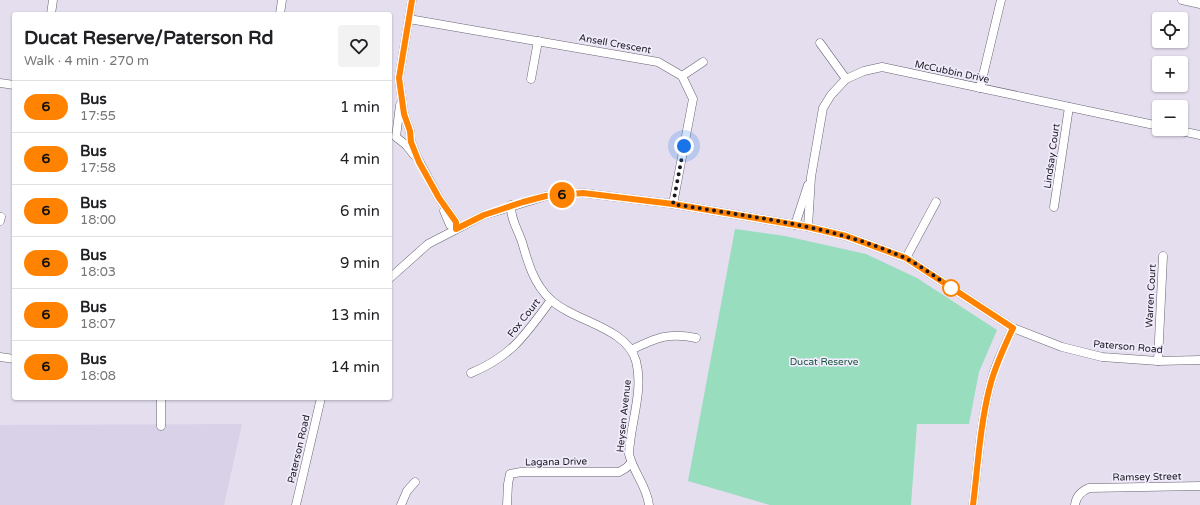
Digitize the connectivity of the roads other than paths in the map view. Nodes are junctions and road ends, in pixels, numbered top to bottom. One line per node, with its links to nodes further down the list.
1 (53, 0): 7 (street)
2 (282, 0): 8 (street)
3 (412, 0): 9 (street)
4 (1001, 0): 18 (street)
5 (1182, 0): 6 (street)
6 (1200, 4)
7 (51, 12)
8 (280, 12)
9 (409, 19): 10 (street, Ansell Crescent); 19 (street)
10 (538, 41): 13 (street, Ansell Crescent); 14 (street)
11 (820, 43): 15 (street)
12 (703, 62): 13 (street)
13 (682, 76): 32 (street)
14 (531, 79)
15 (846, 79): 18 (street, McCubbin Drive); 30 (street, McCubbin Drive)
16 (0, 83): 17 (street)
17 (12, 85)
18 (980, 88): 20 (street, McCubbin Drive)
19 (400, 91): 22 (street); 23 (street)
20 (1069, 107): 21 (street, McCubbin Drive); 34 (street, Lindsay Court)
21 (1152, 125)
22 (408, 127): 23 (street); 26 (street)
23 (394, 130): 28 (street)
24 (1188, 132): 25 (street)
25 (1200, 135)
26 (410, 136): 28 (street); 29 (street)
27 (392, 140): 28 (street)
28 (400, 141): 29 (street)
29 (419, 162): 37 (street)
30 (810, 177): 35 (street, McCubbin Drive); 36 (street, McCubbin Drive)
31 (936, 202): 39 (street)
32 (673, 204): 33 (street, Paterson Road); 35 (street, Paterson Road)
33 (511, 205): 37 (street, Paterson Road); 41 (street, Heysen Avenue)
34 (1054, 207)
35 (795, 225): 36 (street, Paterson Road)
36 (808, 227): 39 (street, Paterson Road)
37 (456, 229): 40 (street, Paterson Road)
38 (1163, 256): 48 (street, Warren Court)
39 (906, 258): 42 (street, Paterson Road)
40 (392, 276)
41 (551, 300): 44 (street, Heysen Avenue); 49 (street, Fox Court)
42 (1013, 328): 48 (street, Paterson Road); 60 (street)
43 (696, 338): 44 (street)
44 (631, 350): 53 (street, Heysen Avenue)
45 (0, 357): 46 (street)
46 (12, 359)
47 (1200, 360): 48 (street, Paterson Road)
48 (1158, 361)
49 (471, 373)
50 (160, 400): 52 (street)
51 (321, 400): 56 (street, Paterson Road)
52 (161, 426)
53 (631, 463): 58 (street, Lagana Drive); 59 (street, Heysen Avenue)
54 (414, 482): 57 (street)
55 (1200, 486): 61 (street, Ramsey Street)
56 (296, 505)
57 (401, 505)
58 (507, 505)
59 (649, 505)
60 (973, 505)
61 (1075, 505)

